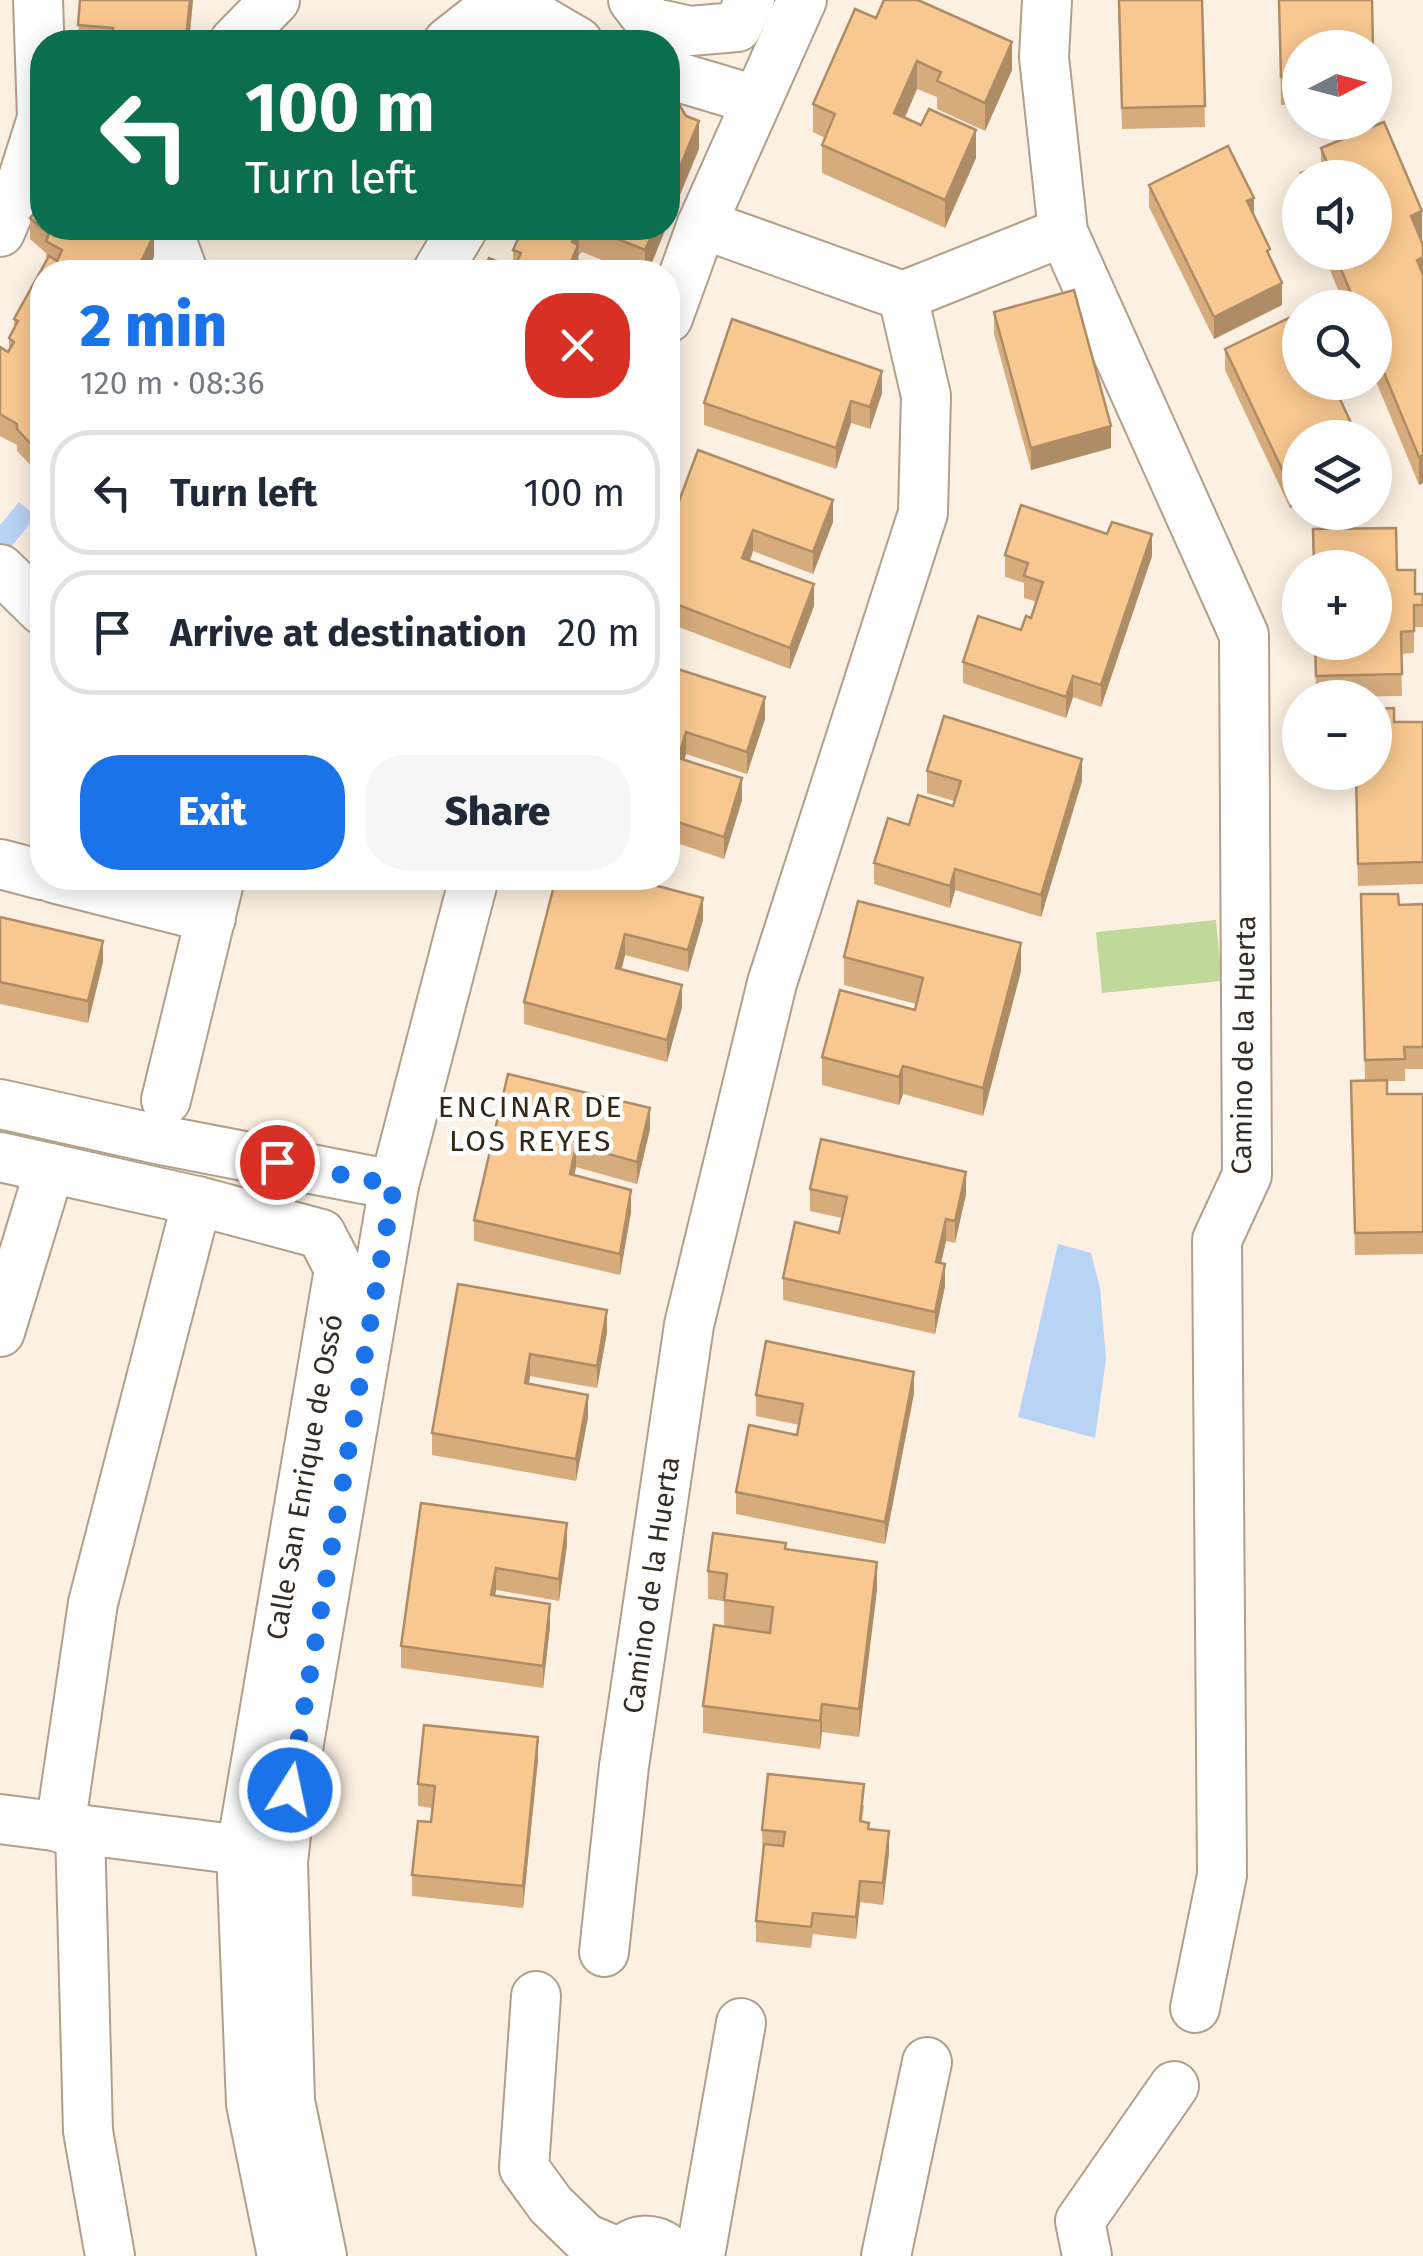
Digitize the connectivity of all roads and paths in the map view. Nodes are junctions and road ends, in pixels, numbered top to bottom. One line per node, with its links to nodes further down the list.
1 (38, 0): 8 (street)
2 (274, 0): 9 (street)
3 (633, 0): 4 (street)
4 (750, 0)
5 (802, 0): 13 (street)
6 (1047, 0): 17 (street, Camino de la Huerta)
7 (514, 2): 10 (street); 11 (street)
8 (39, 30)
9 (245, 30)
10 (463, 30)
11 (559, 30)
12 (680, 78): 13 (street)
13 (755, 100): 15 (street)
14 (30, 154): 16 (street)
15 (702, 224): 18 (street); 19 (street)
16 (0, 232)
17 (1063, 232): 19 (street); 37 (street, Camino de la Huerta)
18 (680, 285)
19 (903, 296): 35 (street, Camino de la Huerta)
20 (0, 864): 21 (street)
21 (30, 872)
22 (151, 890): 24 (street)
23 (471, 890): 29 (street)
24 (216, 898): 25 (street)
25 (166, 1100)
26 (0, 1104): 29 (street)
27 (0, 1157): 28 (street, Calle San Enrique de Ossó)
28 (50, 1168): 30 (street, Calle San Enrique de Ossó); 31 (street)
29 (394, 1185): 34 (street)
30 (197, 1201): 33 (street); 34 (street, Calle San Enrique de Ossó)
31 (0, 1332)
32 (0, 1820): 33 (street)
33 (70, 1829): 34 (street); 42 (street)
34 (262, 1856): 43 (street, Calle San Enrique de Ossó); 44 (street)
35 (604, 1952)
36 (536, 1996): 41 (street)
37 (1195, 2008)
38 (741, 2023): 46 (street)
39 (927, 2062): 47 (street)
40 (1174, 2086): 48 (street)
41 (620, 2254): 45 (street)
42 (110, 2256)
43 (282, 2256)
44 (322, 2256)
45 (674, 2256)
46 (700, 2256)
47 (886, 2256)
48 (1087, 2256)

